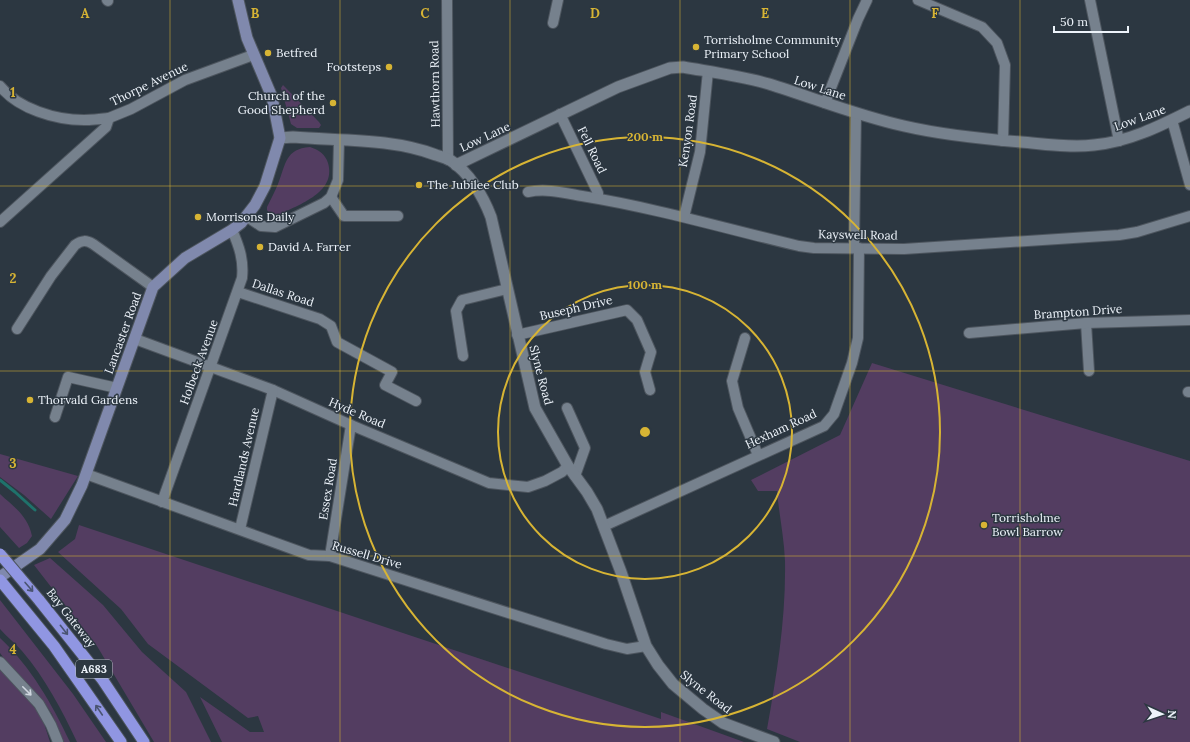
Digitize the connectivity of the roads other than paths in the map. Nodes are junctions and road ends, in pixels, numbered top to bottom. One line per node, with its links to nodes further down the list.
1 (238, 0): 8 (main road, Lancaster Road)
2 (558, 0): 7 (street)
3 (867, 0): 11 (street)
4 (918, 0): 20 (street)
5 (1090, 0): 19 (street)
6 (447, 4): 21 (street, Hawthorn Road)
7 (552, 23)
8 (253, 55): 15 (street, Thorpe Avenue); 17 (main road, Lancaster Road)
9 (708, 71): 11 (street, Low Lane); 14 (street, Low Lane); 29 (street, Kenyon Road)
10 (0, 86): 15 (street)
11 (825, 103): 13 (street, Low Lane)
12 (1190, 111): 16 (street, Low Lane)
13 (856, 113): 20 (street, Low Lane); 32 (street, Hexham Road)
14 (560, 114): 21 (street, Low Lane); 25 (street, Fell Road)
15 (109, 118): 30 (street, Thorpe Avenue)
16 (1172, 120): 19 (street, Low Lane); 22 (street)
17 (280, 138): 18 (street, Slyne Road); 26 (main road, Lancaster Road)
18 (339, 140): 21 (street, Slyne Road); 24 (street)
19 (1119, 140): 20 (street, Low Lane)
20 (1003, 141)
21 (452, 162): 34 (street, Slyne Road)
22 (1190, 185)
23 (528, 192): 25 (street, Kayswell Road)
24 (331, 197): 26 (street); 27 (street)
25 (598, 198): 29 (street, Kayswell Road)
26 (246, 216): 31 (main road, Lancaster Road)
27 (398, 216)
28 (1190, 216): 32 (street, Kayswell Road)
29 (684, 217): 32 (street, Kayswell Road)
30 (0, 222)
31 (232, 230): 33 (main road, Lancaster Road); 35 (street, Holbeck Avenue)
32 (856, 248): 53 (street, Hexham Road)
33 (153, 287): 38 (street); 42 (main road, Lancaster Road)
34 (507, 289): 40 (street, Slyne Road); 43 (street)
35 (238, 292): 44 (street, Holbeck Avenue); 49 (street, Dallas Road)
36 (1190, 320): 37 (street, Brampton Drive)
37 (1086, 323): 39 (street, Brampton Drive); 45 (street)
38 (17, 329)
39 (969, 333)
40 (517, 335): 48 (street, Buseph Drive); 54 (street, Slyne Road)
41 (745, 338): 53 (street)
42 (135, 339): 44 (street, Hyde Road); 46 (main road, Lancaster Road)
43 (463, 356)
44 (211, 367): 47 (street, Hyde Road); 57 (street, Holbeck Avenue)
45 (1089, 371)
46 (117, 388): 51 (street); 55 (main road, Lancaster Road)
47 (273, 390): 52 (street, Hyde Road); 59 (street, Hardlands Avenue)
48 (650, 390)
49 (416, 401)
50 (567, 408): 56 (street)
51 (55, 417)
52 (351, 425): 54 (street, Hyde Road); 61 (street, Essex Road)
53 (758, 455): 58 (street, Hexham Road)
54 (568, 466): 56 (street, Slyne Road)
55 (86, 474): 57 (street, Russell Drive); 62 (main road, Lancaster Road)
56 (575, 476): 58 (street, Slyne Road)
57 (162, 502): 59 (street, Russell Drive)
58 (604, 526): 64 (street, Slyne Road)
59 (240, 529): 61 (street, Russell Drive)
60 (0, 554): 68 (highway, Bay Gateway / A683, one-way to 68, bridge)
61 (330, 556): 64 (street, Russell Drive)
62 (0, 577)
63 (0, 580): 67 (highway, A683, one-way to 63)
64 (646, 646): 69 (street, Slyne Road)
65 (0, 662): 66 (street, one-way to 66)
66 (58, 742)
67 (121, 742)
68 (144, 742)
69 (774, 742)

